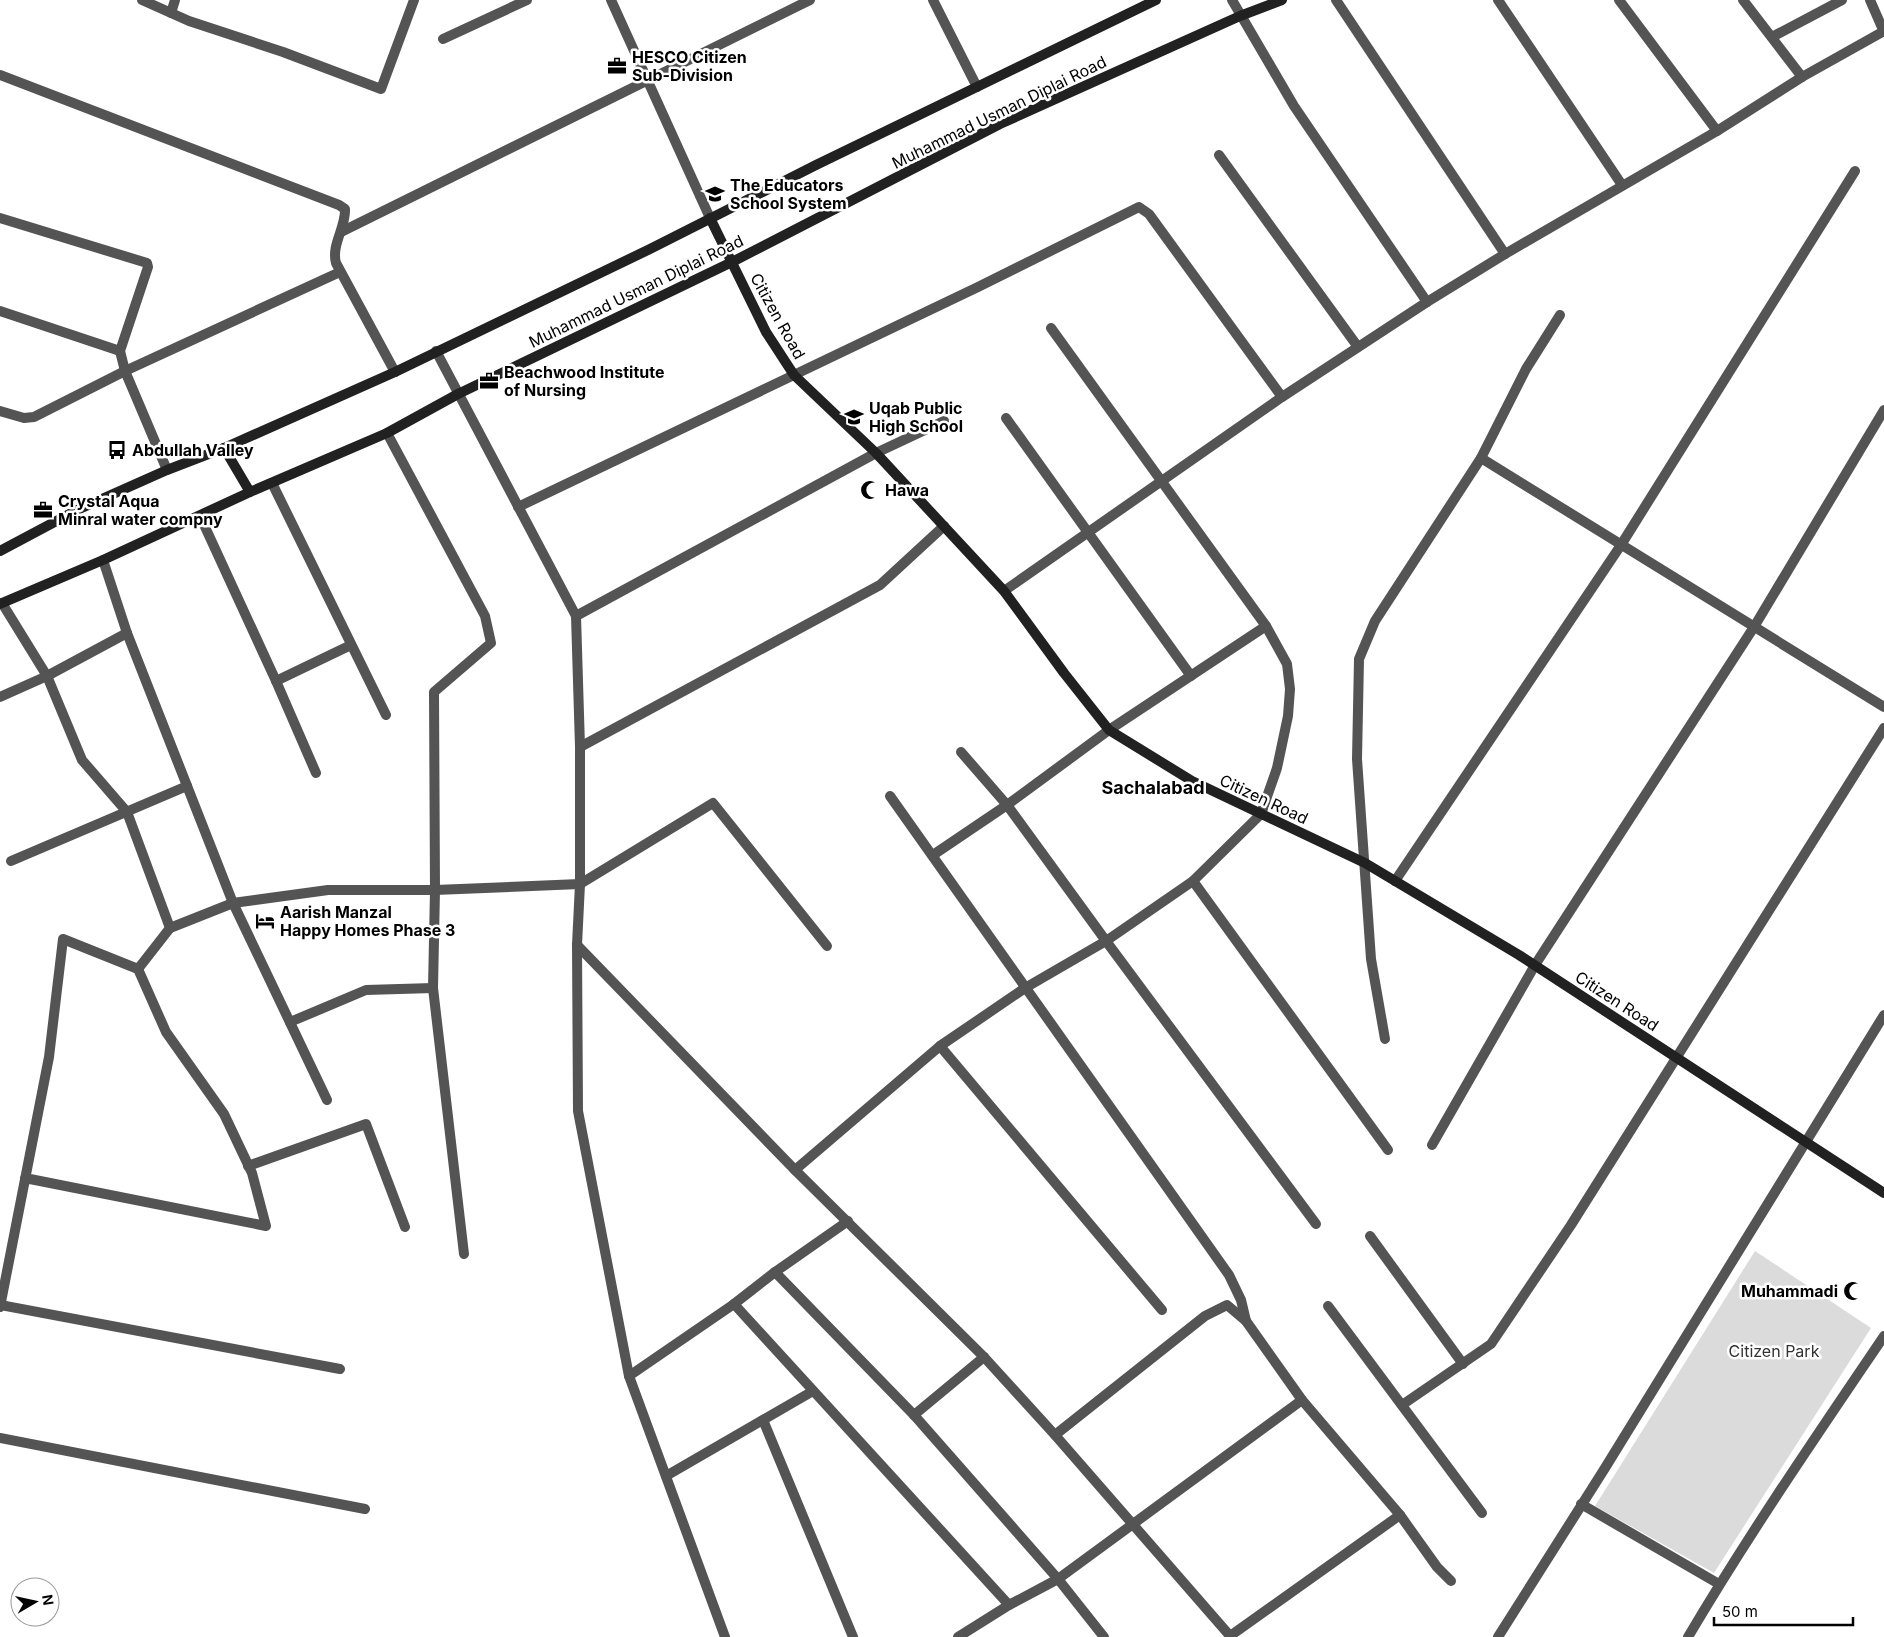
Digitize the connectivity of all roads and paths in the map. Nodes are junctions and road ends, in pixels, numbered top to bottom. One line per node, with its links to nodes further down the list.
1 (142, 0): 17 (street)
2 (175, 0): 17 (street)
3 (414, 0): 17 (street)
4 (526, 0): 21 (street)
5 (611, 0): 24 (street)
6 (810, 0): 24 (street)
7 (933, 0): 25 (street)
8 (1156, 0): 25 (street, Muhammad Usman Diplai Road)
9 (1232, 0): 18 (street)
10 (1282, 0): 18 (street, Muhammad Usman Diplai Road)
11 (1336, 0): 33 (street)
12 (1498, 0): 29 (street)
13 (1619, 0): 26 (street)
14 (1743, 0): 20 (street)
15 (1842, 0): 20 (street)
16 (1870, 0): 19 (street)
17 (171, 13)
18 (1240, 16): 34 (street, Muhammad Usman Diplai Road); 36 (street)
19 (1884, 32): 23 (street)
20 (1772, 38): 23 (street)
21 (443, 39)
22 (0, 76): 32 (street)
23 (1802, 77): 26 (street)
24 (648, 80): 31 (street); 32 (street)
25 (977, 87): 31 (street, Muhammad Usman Diplai Road)
26 (1717, 131): 29 (street)
27 (1219, 155): 40 (street)
28 (1855, 171): 64 (street)
29 (1622, 185): 33 (street)
30 (0, 218): 41 (street)
31 (710, 218): 34 (street, Citizen Road); 42 (street, Muhammad Usman Diplai Road)
32 (341, 232): 35 (street)
33 (1506, 254): 36 (street)
34 (732, 262): 45 (street, Citizen Road); 46 (street, Muhammad Usman Diplai Road)
35 (340, 272): 43 (street); 44 (street)
36 (1428, 302): 40 (street)
37 (0, 311): 41 (street)
38 (1560, 314): 55 (street)
39 (1051, 328): 57 (street)
40 (1358, 347): 47 (street)
41 (120, 351): 43 (street)
42 (436, 351): 44 (street, Muhammad Usman Diplai Road); 46 (street)
43 (125, 371): 49 (street); 56 (street)
44 (395, 372): 53 (street, Muhammad Usman Diplai Road)
45 (794, 375): 47 (street); 54 (street, Citizen Road); 60 (street)
46 (458, 394): 52 (street, Muhammad Usman Diplai Road); 60 (street)
47 (1282, 397): 57 (street)
48 (1884, 410): 71 (street)
49 (0, 411)
50 (1006, 418): 63 (street)
51 (944, 421): 54 (street)
52 (387, 433): 58 (street, Muhammad Usman Diplai Road); 96 (street)
53 (224, 448): 56 (street, Muhammad Usman Diplai Road); 59 (street)
54 (876, 453): 62 (street, Citizen Road); 69 (street)
55 (1481, 458): 64 (street); 92 (street)
56 (167, 470): 65 (street, Muhammad Usman Diplai Road)
57 (1161, 481): 63 (street); 70 (street)
58 (272, 483): 59 (street, Muhammad Usman Diplai Road); 73 (street)
59 (250, 492): 61 (street, Muhammad Usman Diplai Road)
60 (518, 507): 69 (street)
61 (200, 516): 66 (street, Muhammad Usman Diplai Road); 76 (street)
62 (944, 526): 67 (street, Citizen Road); 82 (street)
63 (1087, 533): 67 (street); 75 (street)
64 (1621, 545): 71 (street); 94 (street)
65 (0, 551)
66 (103, 560): 68 (street, Muhammad Usman Diplai Road); 72 (street)
67 (1004, 591): 81 (street, Citizen Road)
68 (1, 603): 74 (street)
69 (576, 616): 82 (street)
70 (1266, 626): 75 (street); 89 (street)
71 (1754, 627): 78 (street); 102 (street)
72 (127, 633): 74 (street); 85 (street)
73 (352, 645): 76 (street); 79 (street)
74 (47, 676): 77 (street); 88 (street)
75 (1191, 676): 81 (street)
76 (276, 681): 84 (street)
77 (0, 696)
78 (1884, 707)
79 (386, 715)
80 (1884, 728): 110 (street)
81 (1109, 730): 87 (street); 89 (street, Citizen Road)
82 (580, 747): 95 (street)
83 (961, 752): 87 (street)
84 (316, 773)
85 (187, 786): 88 (street); 97 (street)
86 (890, 796): 90 (street)
87 (1007, 805): 90 (street); 99 (street)
88 (127, 812): 91 (street); 98 (street)
89 (1262, 814): 92 (street, Citizen Road); 93 (street)
90 (933, 855): 105 (street)
91 (11, 861)
92 (1365, 863): 94 (street, Citizen Road); 108 (street)
93 (1193, 881): 99 (street); 114 (street)
94 (1395, 881): 102 (street, Citizen Road)
95 (580, 884): 96 (street); 100 (street); 101 (street)
96 (435, 890): 97 (street); 104 (street)
97 (233, 903): 98 (street); 107 (street)
98 (170, 928): 103 (street)
99 (1106, 941): 105 (street); 120 (street)
100 (577, 945): 116 (street); 134 (street)
101 (826, 946)
102 (1535, 965): 110 (street, Citizen Road); 113 (street)
103 (138, 969): 115 (street); 117 (street)
104 (433, 988): 107 (street); 123 (street)
105 (1025, 988): 109 (street); 129 (street)
106 (1884, 1015): 112 (street)
107 (290, 1022): 111 (street)
108 (1385, 1039)
109 (940, 1046): 116 (street); 128 (street)
110 (1676, 1057): 112 (street, Citizen Road); 132 (street)
111 (327, 1100)
112 (1805, 1142): 118 (street, Citizen Road); 143 (street)
113 (1432, 1145)
114 (1388, 1150)
115 (248, 1166): 117 (street); 121 (street)
116 (795, 1170): 119 (street)
117 (25, 1178): 126 (street)
118 (1884, 1193)
119 (848, 1221): 124 (street); 131 (street)
120 (1316, 1224)
121 (405, 1227)
122 (1370, 1236): 132 (street)
123 (464, 1254)
124 (775, 1272): 125 (street); 138 (street)
125 (734, 1304): 134 (street); 135 (street)
126 (0, 1306): 133 (street)
127 (1328, 1306): 137 (street)
128 (1162, 1310)
129 (1246, 1321): 136 (street); 140 (street)
130 (1884, 1336): 150 (street)
131 (984, 1357): 138 (street); 140 (street)
132 (1462, 1364): 137 (street)
133 (340, 1369)
134 (629, 1376): 142 (street)
135 (813, 1391): 139 (street); 151 (street)
136 (1302, 1400): 146 (street); 147 (street)
137 (1402, 1405): 145 (street)
138 (914, 1415): 148 (street)
139 (763, 1420): 142 (street); 154 (street)
140 (1056, 1435): 147 (street)
141 (0, 1438): 144 (street)
142 (666, 1476): 153 (street)
143 (1581, 1504): 150 (street); 157 (street)
144 (366, 1509)
145 (1482, 1513)
146 (1400, 1515): 149 (street); 152 (street)
147 (1134, 1524): 148 (street); 152 (street)
148 (1058, 1579): 151 (street); 156 (street)
149 (1451, 1581)
150 (1719, 1584): 158 (street)
151 (1009, 1605): 155 (street)
152 (1230, 1636)
153 (725, 1637)
154 (853, 1637)
155 (958, 1637)
156 (1104, 1637)
157 (1498, 1637)
158 (1688, 1637)

